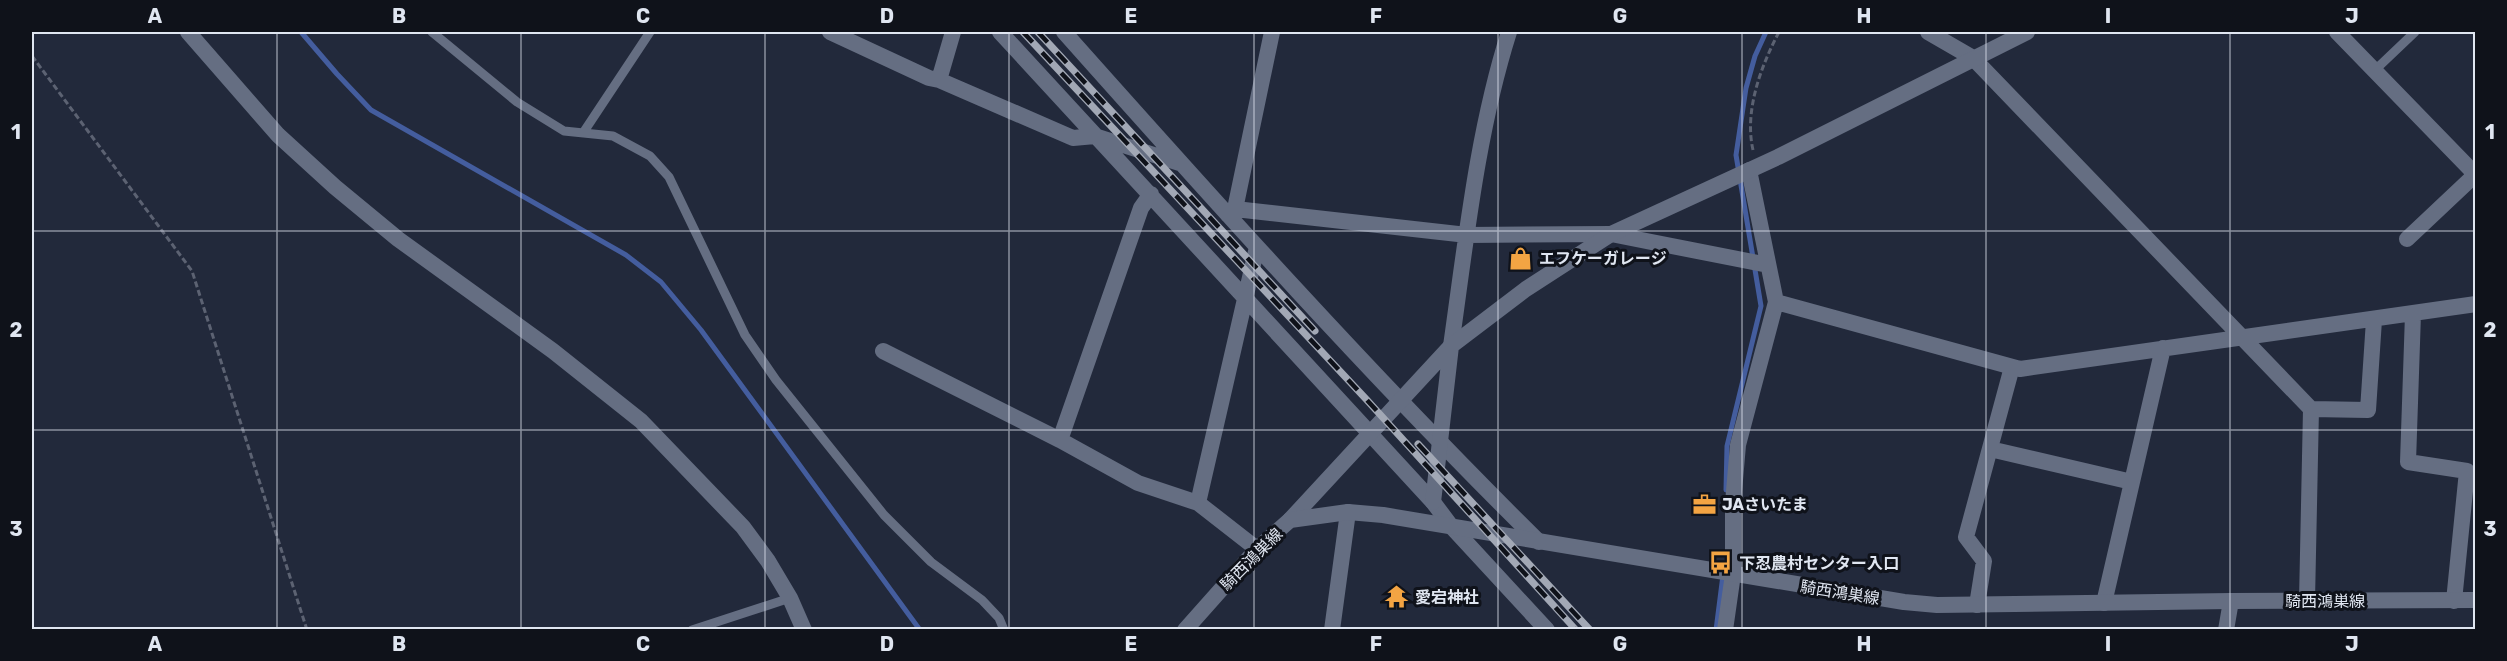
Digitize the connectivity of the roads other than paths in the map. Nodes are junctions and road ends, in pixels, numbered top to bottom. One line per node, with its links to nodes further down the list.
1 (188, 32): 55 (street)
2 (432, 32): 17 (lane)
3 (650, 32): 17 (lane)
4 (830, 32): 16 (street)
5 (953, 32): 16 (street)
6 (1000, 32): 18 (street)
7 (1064, 32): 19 (street)
8 (1272, 32): 23 (street)
9 (1509, 32): 25 (street)
10 (1928, 32): 14 (street)
11 (2027, 32): 14 (street)
12 (2337, 32): 15 (street)
13 (2415, 32): 15 (lane)
14 (1974, 58): 20 (street); 34 (street)
15 (2374, 71): 21 (street)
16 (939, 80): 18 (street)
17 (583, 133): 64 (lane)
18 (1095, 136): 19 (street); 22 (street)
19 (1180, 163): 23 (street)
20 (1753, 168): 24 (street); 28 (street)
21 (2475, 175): 26 (street)
22 (1151, 194): 29 (street); 42 (street)
23 (1232, 212): 25 (street); 27 (street)
24 (1611, 234): 25 (street); 28 (street); 35 (street)
25 (1467, 236): 35 (street)
26 (2407, 239)
27 (1257, 247): 29 (street); 39 (street)
28 (1768, 265): 30 (street)
29 (1244, 298): 41 (street); 48 (street)
30 (1776, 302): 38 (street); 54 (street)
31 (2475, 304): 32 (street)
32 (2413, 314): 33 (street); 45 (street)
33 (2374, 320): 34 (street); 40 (street)
34 (2240, 337): 36 (street); 40 (street)
35 (1451, 346): 39 (street); 43 (street)
36 (2163, 348): 38 (street); 46 (street)
37 (883, 351): 42 (street)
38 (2012, 367): 44 (street)
39 (1400, 400): 41 (street); 43 (street)
40 (2310, 409): 58 (street)
41 (1370, 434): 47 (street); 50 (street)
42 (1060, 440): 48 (street)
43 (1440, 444): 47 (street); 52 (street)
44 (1990, 449): 46 (street); 61 (street)
45 (2471, 471): 59 (street)
46 (2132, 482): 60 (street)
47 (1433, 502): 51 (street)
48 (1198, 503): 53 (street)
49 (1348, 512): 50 (street, 騎西鴻巣線); 51 (street, 騎西鴻巣線); 66 (street)
50 (1290, 520): 53 (street, 騎西鴻巣線)
51 (1451, 526): 52 (street, 騎西鴻巣線); 67 (street)
52 (1539, 542): 54 (street, 騎西鴻巣線)
53 (1257, 549): 65 (street, 騎西鴻巣線)
54 (1727, 573): 61 (street, 騎西鴻巣線); 68 (street)
55 (790, 598): 62 (lane); 63 (street)
56 (2475, 600): 59 (street, 騎西鴻巣線)
57 (2231, 601): 58 (street, 騎西鴻巣線); 60 (street, 騎西鴻巣線); 69 (street)
58 (2307, 601): 59 (street, 騎西鴻巣線)
59 (2454, 601)
60 (2104, 603): 61 (street, 騎西鴻巣線)
61 (1977, 605)
62 (693, 630)
63 (804, 630)
64 (1004, 630)
65 (1185, 630)
66 (1332, 630)
67 (1546, 630)
68 (1725, 630)
69 (2226, 630)

